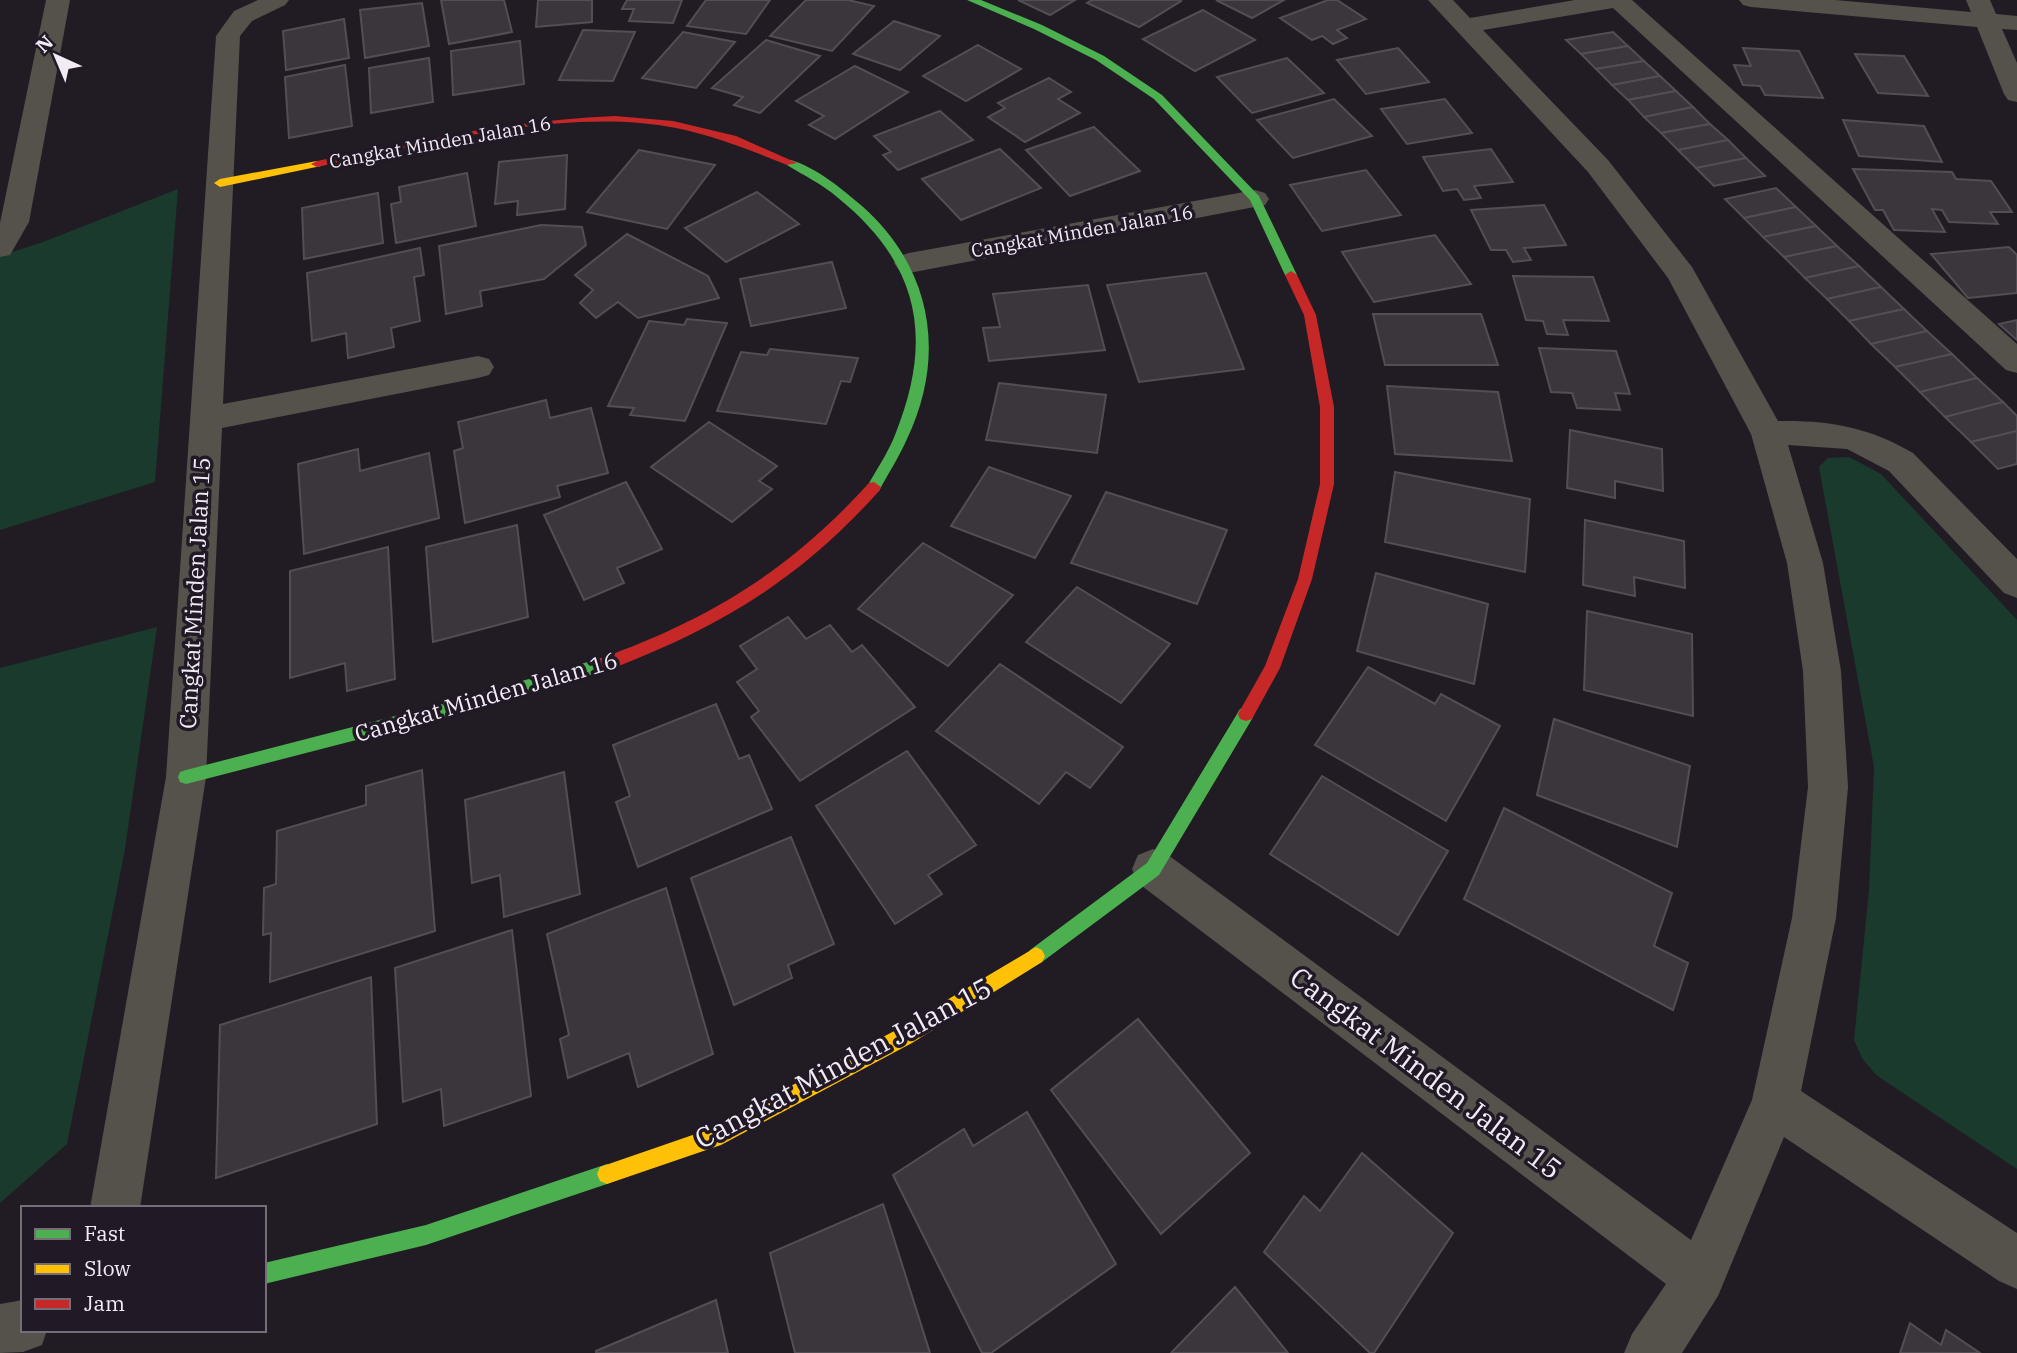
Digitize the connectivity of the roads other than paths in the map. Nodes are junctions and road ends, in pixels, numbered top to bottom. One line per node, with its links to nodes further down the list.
1 (58, 0): 13 (street)
2 (277, 0): 11 (street, Cangkat Minden Jalan 15)
3 (972, 0): 12 (street, Cangkat Minden Jalan 15)
4 (1440, 0): 9 (street)
5 (1618, 0): 9 (street); 15 (street)
6 (1751, 0): 7 (street)
7 (1982, 10): 8 (street); 10 (street)
8 (2017, 23)
9 (1465, 26): 18 (street)
10 (2017, 94)
11 (220, 183): 14 (street, Cangkat Minden Jalan 16); 17 (street, Cangkat Minden Jalan 15)
12 (1255, 199): 14 (street, Cangkat Minden Jalan 16); 21 (street, Cangkat Minden Jalan 15)
13 (0, 248)
14 (909, 263): 20 (street, Cangkat Minden Jalan 16)
15 (2017, 362)
16 (478, 367): 17 (street)
17 (204, 420): 20 (street, Cangkat Minden Jalan 15)
18 (1768, 433): 19 (street); 22 (street)
19 (2017, 583)
20 (186, 777): 23 (street, Cangkat Minden Jalan 15)
21 (1153, 869): 25 (street, Cangkat Minden Jalan 15); 26 (street, Cangkat Minden Jalan 15)
22 (1775, 1102): 24 (street); 26 (street)
23 (115, 1206)
24 (2017, 1263)
25 (266, 1274)
26 (1700, 1278): 29 (street)
27 (21, 1326): 28 (street)
28 (0, 1330)
29 (1651, 1353)

